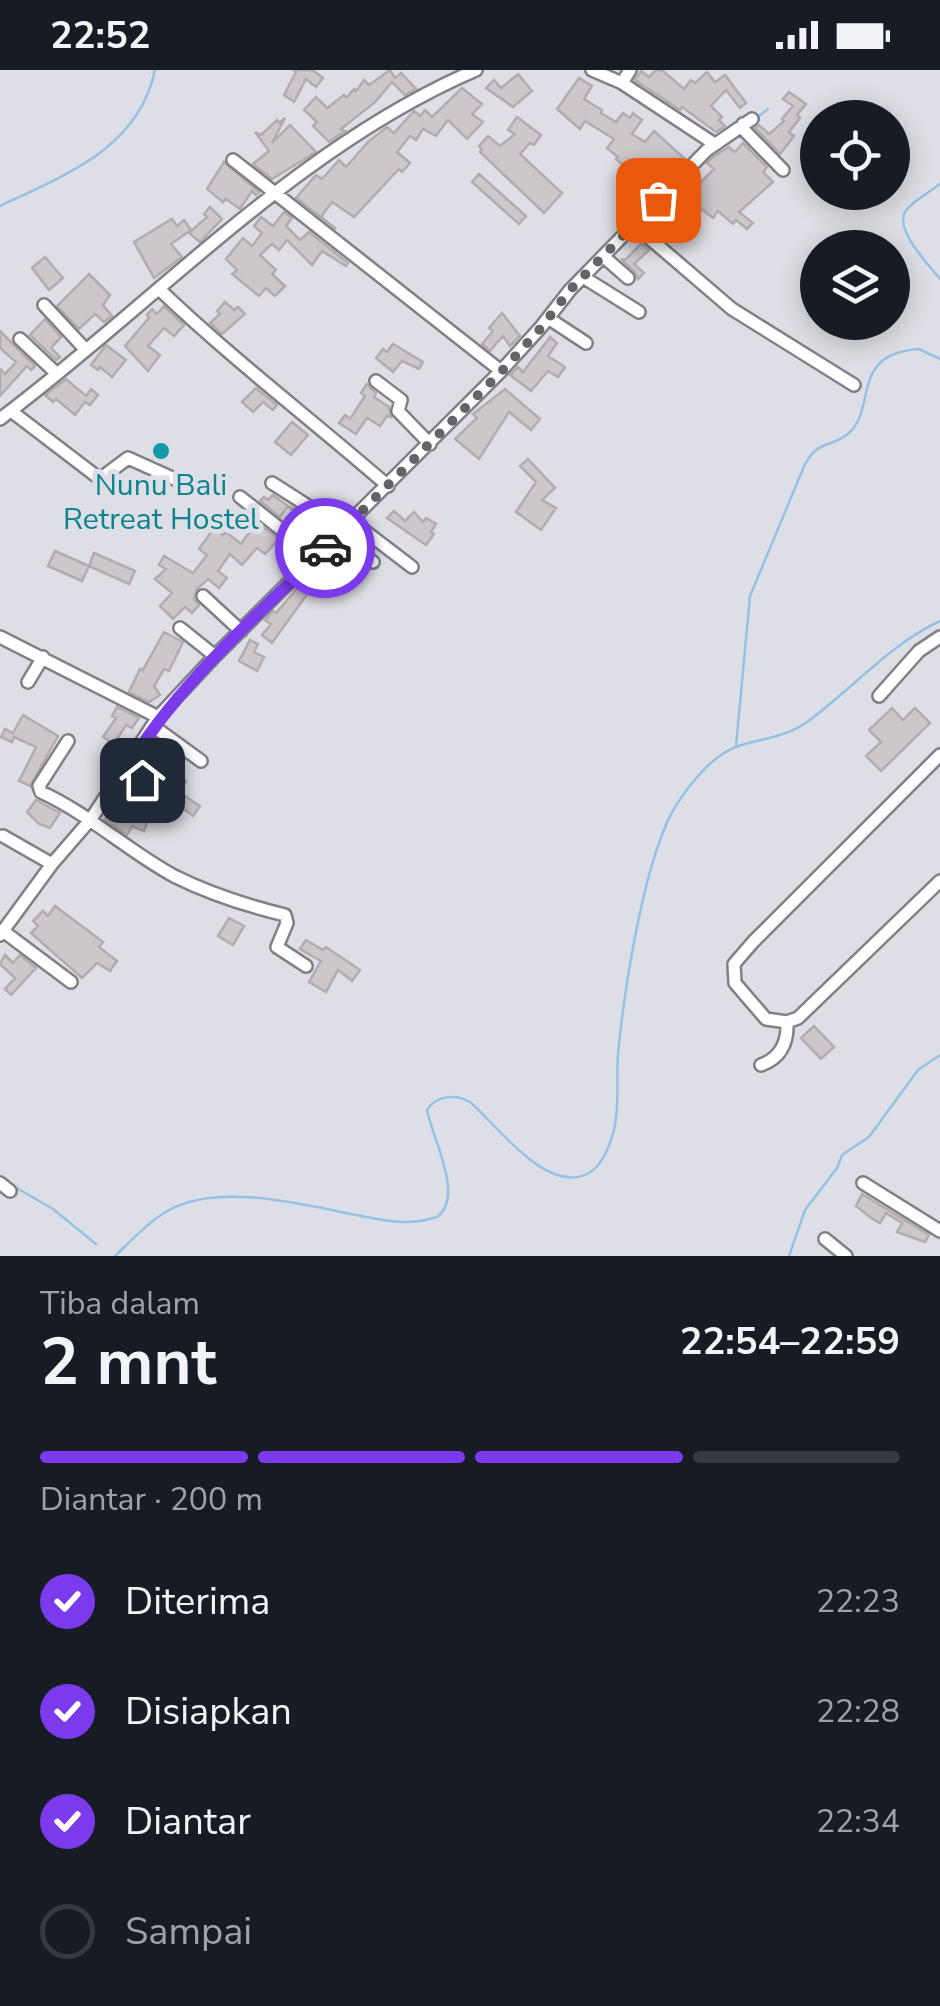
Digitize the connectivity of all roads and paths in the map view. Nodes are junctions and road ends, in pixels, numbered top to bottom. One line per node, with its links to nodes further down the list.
1 (476, 70): 8 (street)
2 (592, 70): 4 (street)
3 (630, 70): 4 (street)
4 (616, 81): 5 (street)
5 (711, 146): 7 (street); 9 (street)
6 (233, 160): 8 (street)
7 (783, 170)
8 (279, 198): 13 (street); 20 (street)
9 (634, 225): 10 (street); 23 (street)
10 (603, 256): 11 (street); 12 (street)
11 (582, 277): 15 (street); 16 (street)
12 (628, 278)
13 (160, 290): 19 (street); 28 (street)
14 (44, 305): 19 (street)
15 (639, 312)
16 (548, 318): 18 (street); 20 (street)
17 (20, 339): 21 (street)
18 (586, 342)
19 (84, 349): 21 (street)
20 (501, 372): 25 (street)
21 (56, 373): 24 (street)
22 (376, 380): 25 (street)
23 (854, 384)
24 (5, 411): 26 (street)
25 (430, 444): 28 (street)
26 (180, 481)
27 (272, 483): 30 (street)
28 (388, 486): 30 (street)
29 (240, 498): 32 (street)
30 (348, 525): 31 (street); 34 (street)
31 (335, 539): 32 (street); 33 (street)
32 (316, 558): 37 (street)
33 (373, 562)
34 (412, 568)
35 (203, 596): 37 (street)
36 (180, 628): 40 (street)
37 (241, 631): 40 (street)
38 (0, 637): 41 (street)
39 (940, 637): 43 (street)
40 (215, 656): 44 (street)
41 (43, 658): 42 (street); 44 (street)
42 (28, 682)
43 (879, 696)
44 (156, 722): 47 (street); 48 (street)
45 (68, 740): 50 (street)
46 (940, 755): 57 (street)
47 (201, 760)
48 (127, 768): 49 (street); 50 (street)
49 (142, 780)
50 (91, 819): 52 (street); 55 (street)
51 (3, 836): 52 (street)
52 (52, 864): 54 (street)
53 (940, 881): 57 (street)
54 (1, 933): 56 (street)
55 (306, 966)
56 (71, 982)
57 (787, 1022): 58 (street)
58 (761, 1065)
59 (862, 1183): 60 (street)
60 (939, 1227)
61 (824, 1239): 62 (street)
62 (846, 1256)

